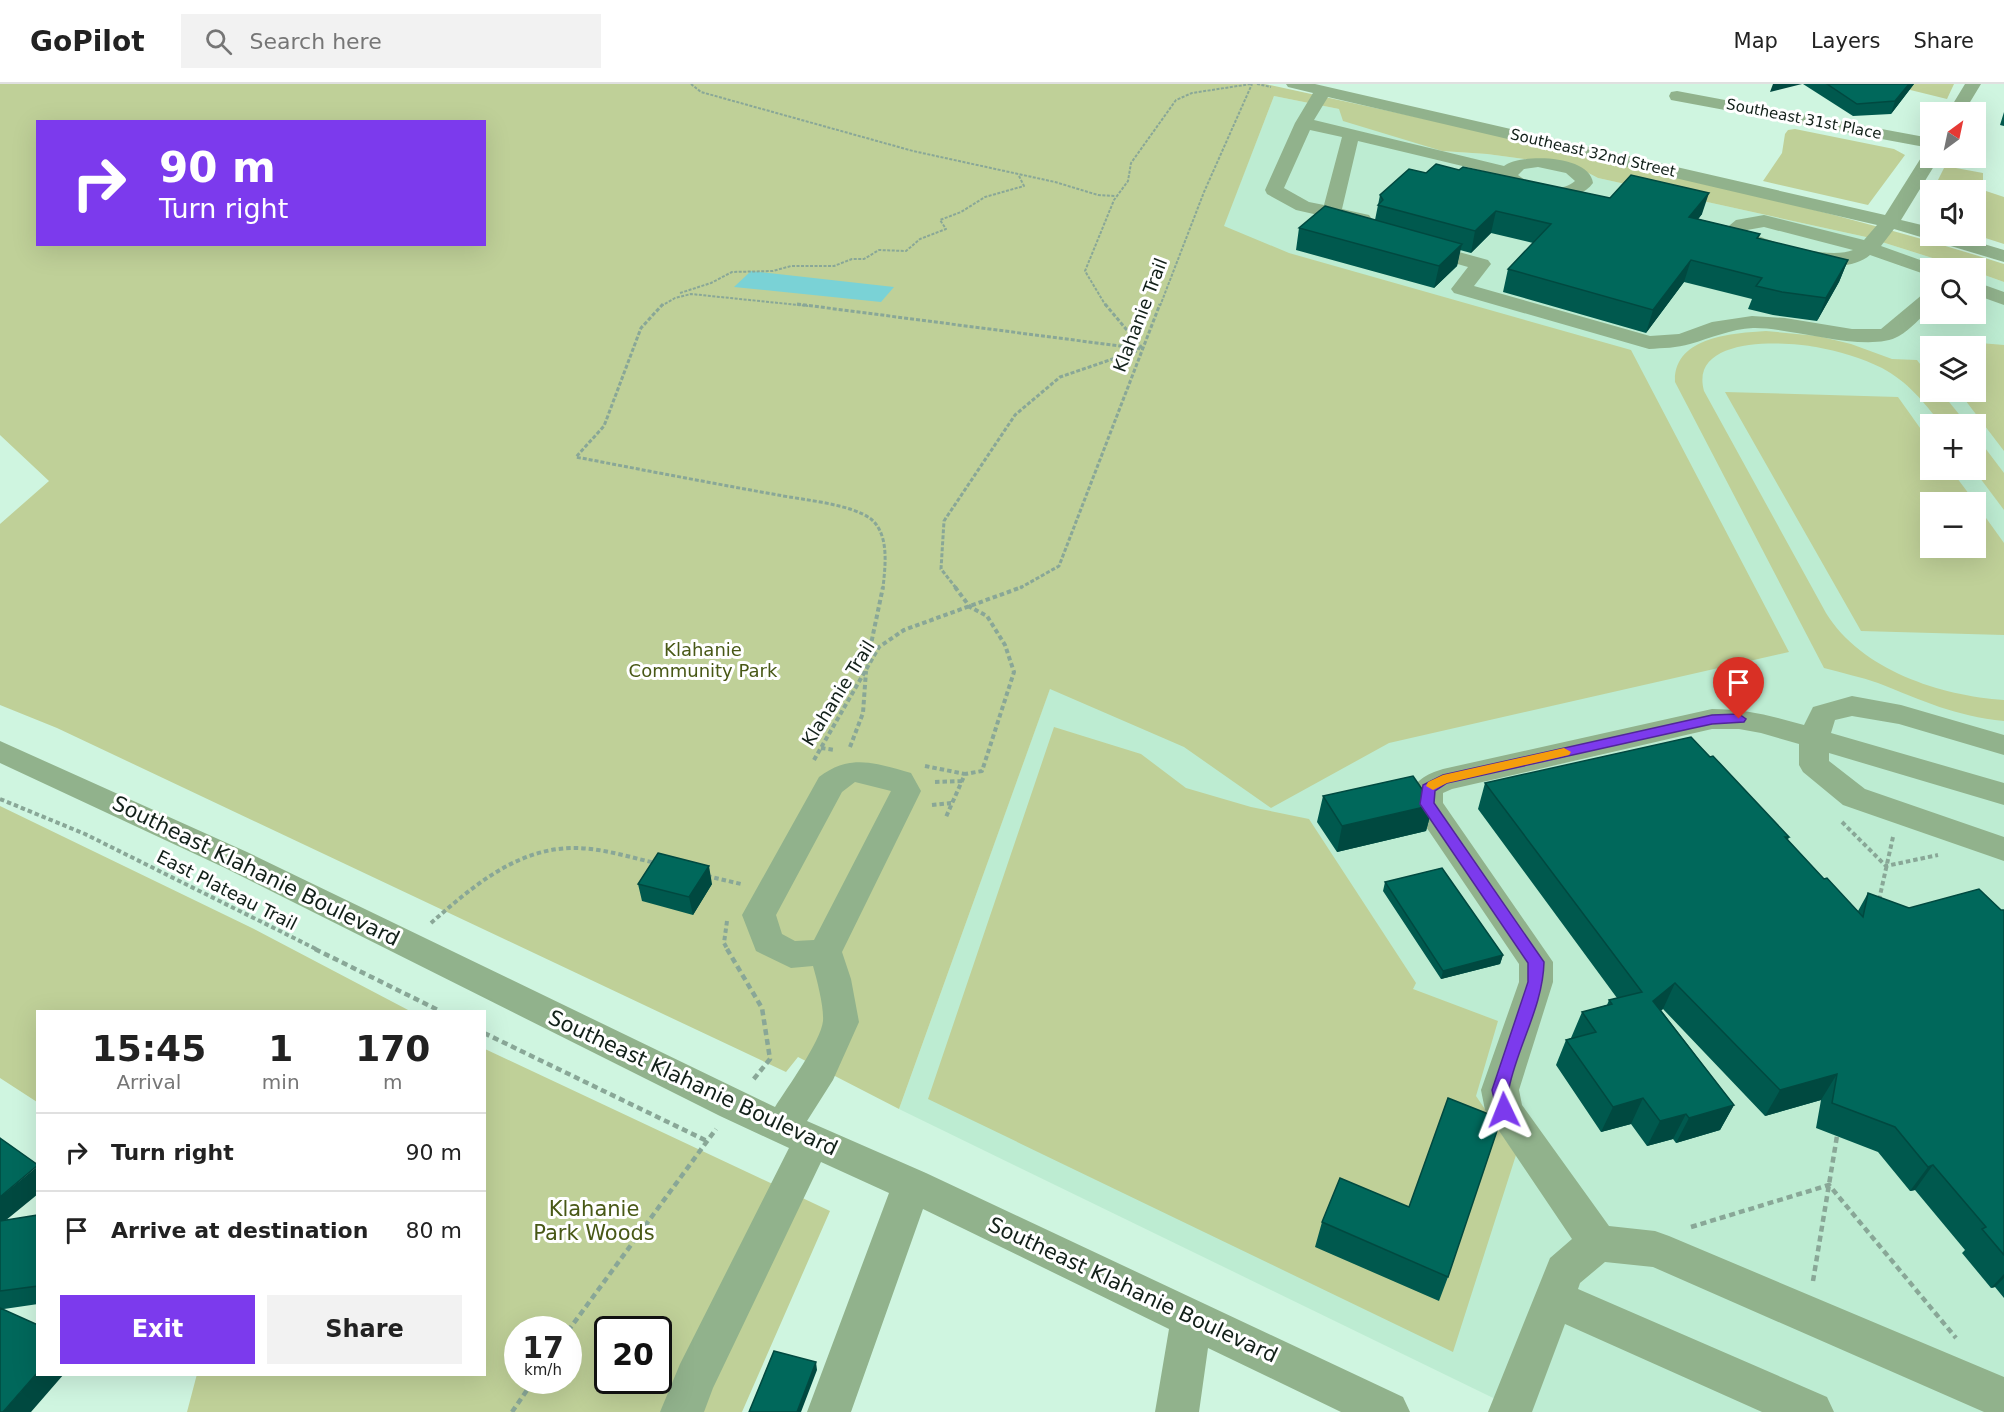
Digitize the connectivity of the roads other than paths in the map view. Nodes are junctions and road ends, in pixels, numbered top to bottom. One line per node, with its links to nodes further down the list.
1 (1294, 84): 3 (street, Southeast 32nd Street)
2 (1973, 84): 5 (street)
3 (1323, 91): 6 (street); 12 (street, Southeast 32nd Street)
4 (1677, 96): 8 (street, Southeast 31st Place)
5 (1962, 102)
6 (1304, 123): 7 (street); 11 (street)
7 (1350, 134): 10 (street); 11 (street)
8 (1920, 141)
9 (1924, 168): 12 (street)
10 (1508, 172)
11 (1332, 212): 14 (street)
12 (1892, 222): 13 (street, Southeast 32nd Street); 16 (street)
13 (1920, 230)
14 (1379, 236)
15 (1402, 242): 22 (street)
16 (1866, 246): 16 (street); 19 (street)
17 (1971, 246): 18 (street)
18 (2004, 256)
19 (1920, 266)
20 (1986, 292): 21 (street)
21 (2004, 299)
22 (1920, 307)
23 (1814, 738): 24 (street); 26 (street); 27 (street); 31 (street)
24 (2004, 745)
25 (0, 751): 29 (street, Southeast Klahanie Boulevard)
26 (2004, 794)
27 (2004, 849)
28 (825, 952): 28 (street); 29 (street)
29 (797, 1134): 30 (street, Southeast Klahanie Boulevard); 35 (street)
30 (912, 1185): 33 (street, Southeast Klahanie Boulevard); 36 (street)
31 (1598, 1244): 32 (street); 34 (street)
32 (1553, 1298): 39 (street); 40 (street)
33 (1192, 1318): 37 (street); 38 (street, Southeast Klahanie Boulevard)
34 (2004, 1399)
35 (682, 1412)
36 (829, 1412)
37 (1177, 1412)
38 (1388, 1412)
39 (1510, 1412)
40 (1812, 1412)

